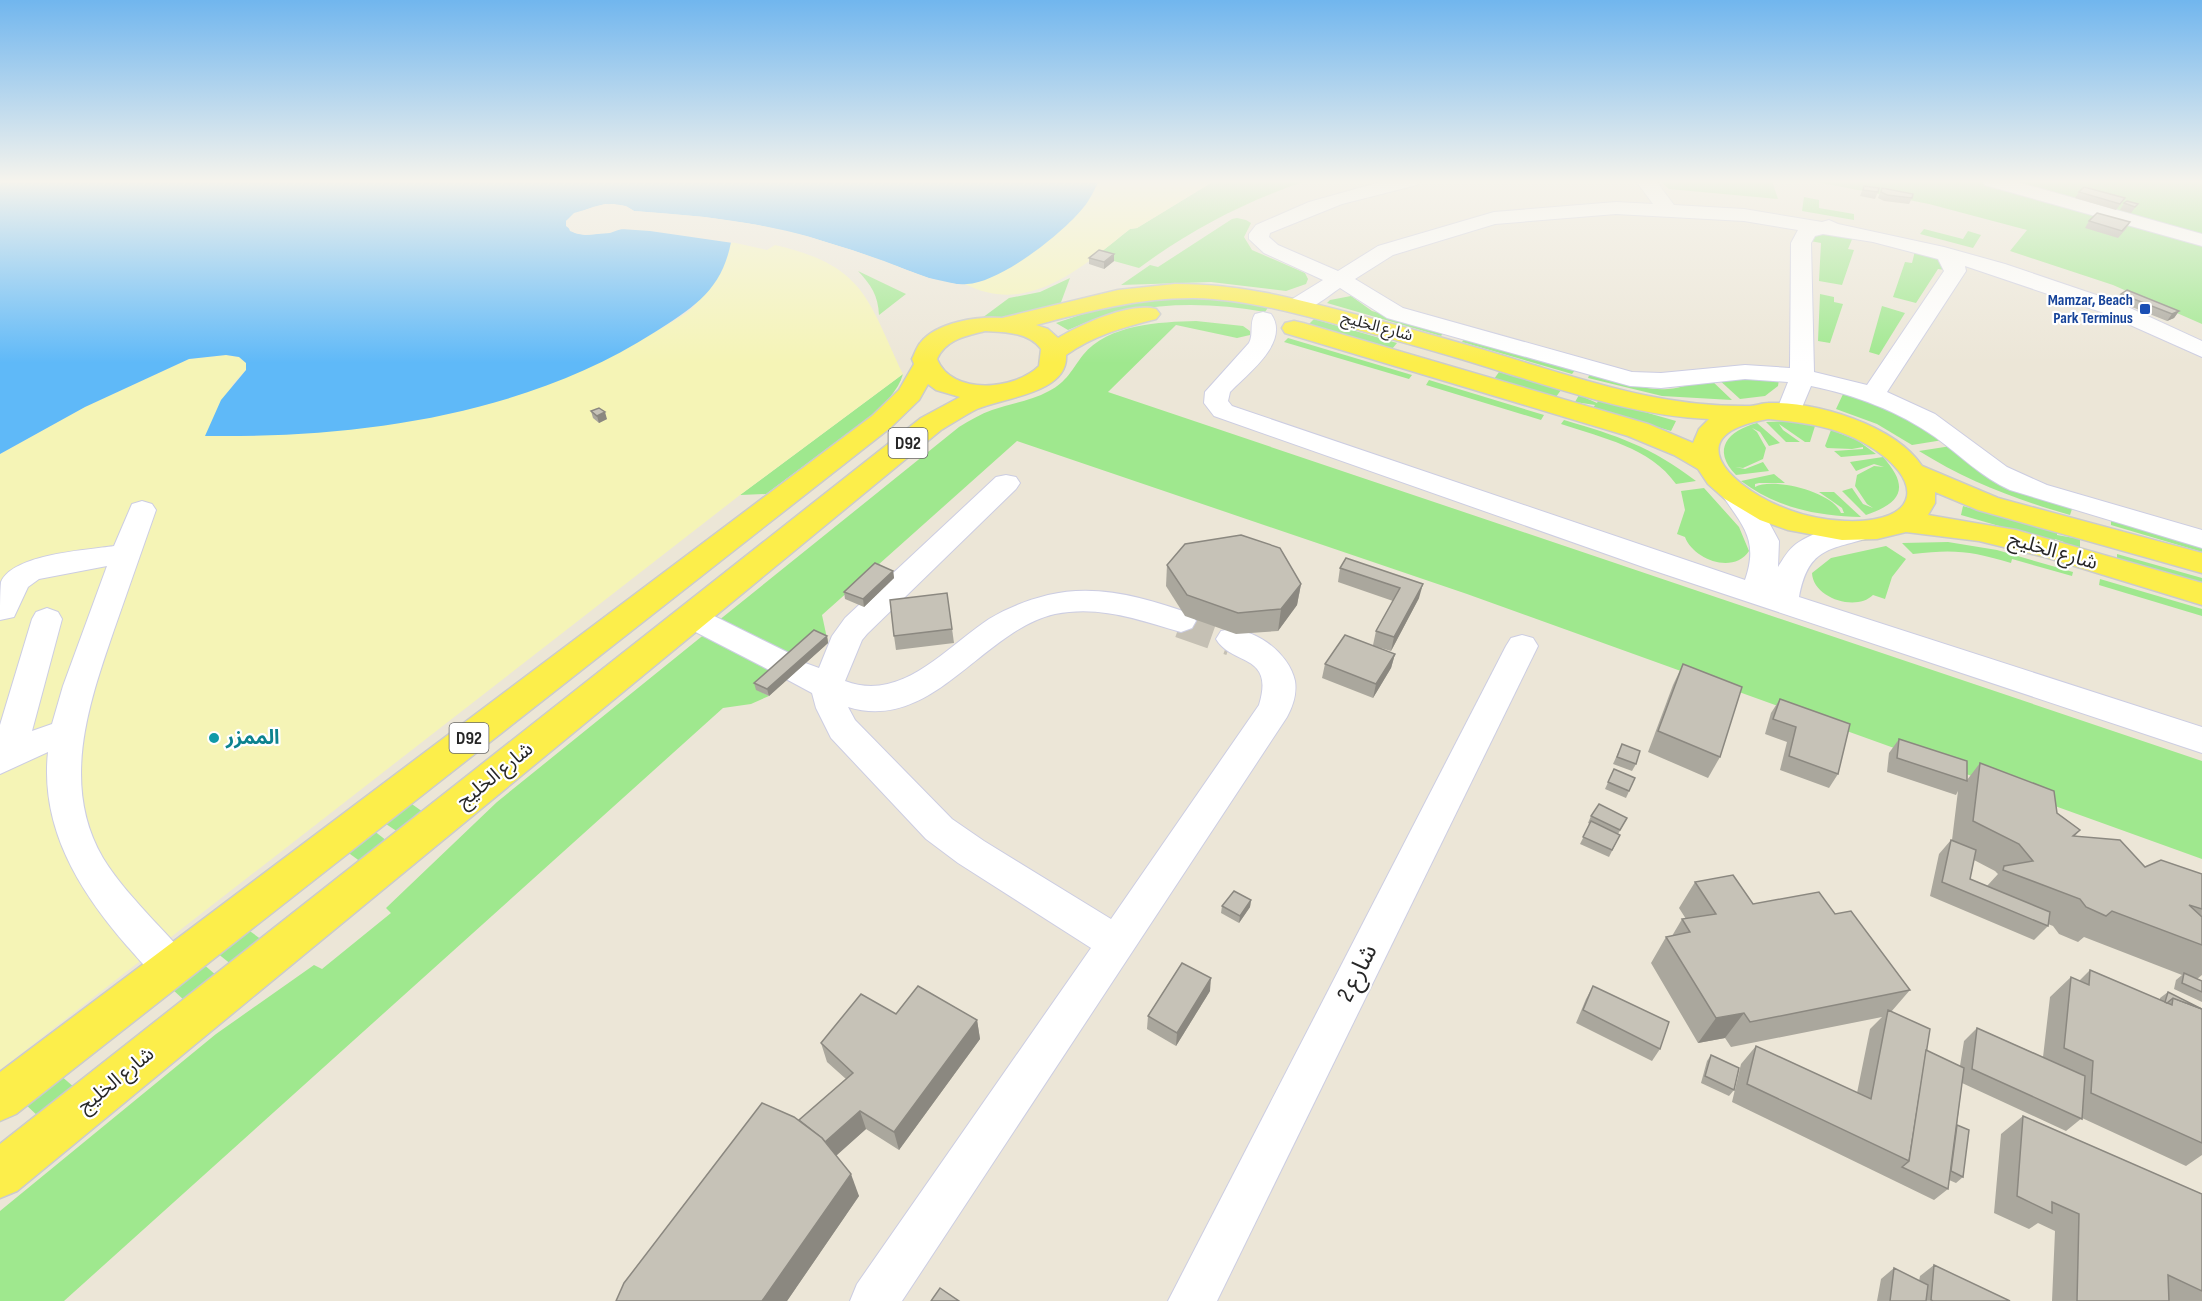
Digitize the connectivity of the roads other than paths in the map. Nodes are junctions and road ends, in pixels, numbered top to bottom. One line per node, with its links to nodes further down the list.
1 (1262, 242): 6 (street)
2 (1410, 242): 6 (street)
3 (1802, 242): 12 (street)
4 (1896, 242): 5 (street)
5 (1944, 253): 9 (street); 14 (street)
6 (1335, 277): 8 (street); 12 (street)
7 (1006, 324): 8 (main road, شارع الخليج); 10 (main road); 11 (main road)
8 (1276, 324): 10 (main road, شارع الخليج); 16 (main road, شارع الخليج); 17 (main road, شارع الخليج); 27 (street)
9 (2202, 350)
10 (1054, 352): 13 (main road)
11 (925, 366): 13 (main road); 41 (main road, D92)
12 (1802, 377): 14 (street); 15 (street)
13 (1000, 393): 31 (main road, شارع الخليج / D92)
14 (1873, 395): 24 (street)
15 (1789, 412): 16 (main road, شارع الخليج); 18 (main road, شارع الخليج)
16 (1744, 413): 17 (main road)
17 (1707, 464): 20 (main road, شارع الخليج)
18 (1914, 472): 22 (main road); 26 (main road, شارع الخليج)
19 (1006, 483): 36 (street)
20 (1736, 495): 23 (main road, شارع الخليج); 27 (street)
21 (142, 510): 25 (street)
22 (1902, 522): 23 (main road, شارع الخليج); 28 (main road, شارع الخليج)
23 (1859, 532): 29 (street)
24 (2202, 539)
25 (126, 554): 30 (street); 37 (street)
26 (2202, 563)
27 (1755, 594): 29 (street)
28 (2202, 594)
29 (1783, 603): 38 (street)
30 (3, 610)
31 (691, 617): 36 (street); 43 (main road, شارع الخليج / D92)
32 (47, 619): 39 (street)
33 (1181, 621): 36 (street)
34 (1232, 639): 40 (street)
35 (1522, 646): 45 (street, شارع 2)
36 (828, 687): 40 (street)
37 (67, 732): 39 (street); 41 (street)
38 (2202, 740)
39 (4, 758)
40 (1116, 943): 44 (street)
41 (171, 967): 42 (main road, D92)
42 (0, 1099)
43 (0, 1174)
44 (874, 1301)
45 (1192, 1301)

